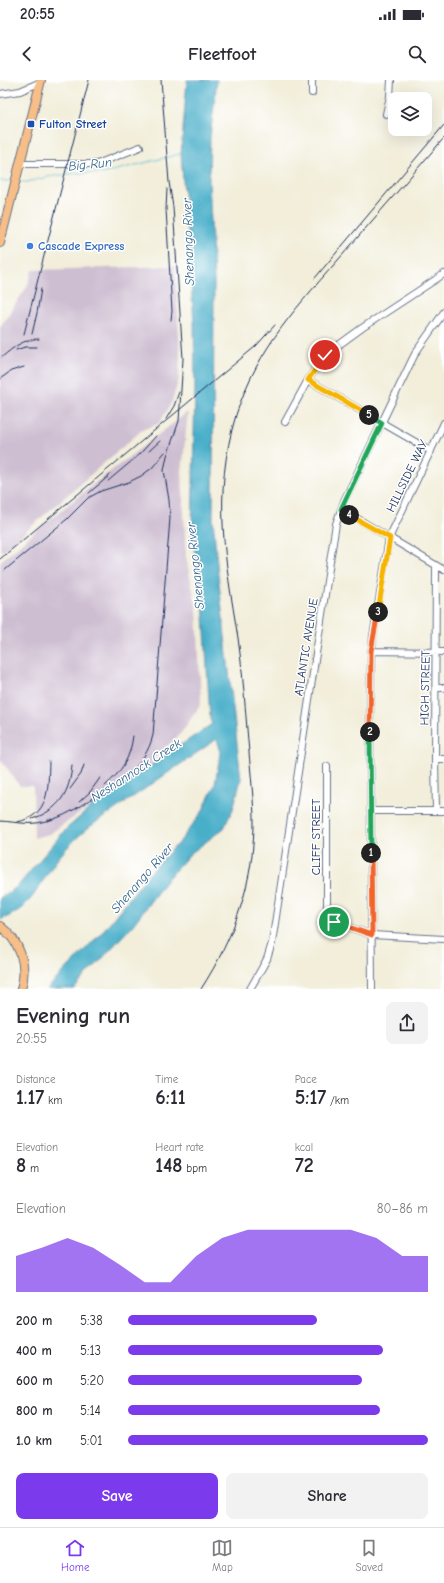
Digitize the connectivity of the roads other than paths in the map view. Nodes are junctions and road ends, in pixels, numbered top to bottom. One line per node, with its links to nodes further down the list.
1 (312, 80): 5 (street)
2 (391, 80): 8 (street)
3 (42, 81): 4 (street); 7 (main road)
4 (25, 90): 6 (street); 7 (street)
5 (312, 93)
6 (0, 94)
7 (37, 101): 10 (main road)
8 (386, 114)
9 (140, 147): 10 (street)
10 (21, 164): 11 (main road)
11 (3, 220): 12 (main road)
12 (0, 243)
13 (444, 274): 15 (street)
14 (444, 312): 17 (street, ATLANTIC AVENUE)
15 (308, 380): 16 (street); 17 (street)
16 (285, 422)
17 (382, 423): 19 (street); 20 (street, ATLANTIC AVENUE)
18 (444, 423): 19 (street, HILLSIDE WAY)
19 (431, 451): 21 (street, HILLSIDE WAY)
20 (341, 509): 21 (street); 41 (street, ATLANTIC AVENUE)
21 (390, 538): 22 (street); 24 (street, HILLSIDE WAY)
22 (436, 566): 23 (street); 25 (street, HIGH STREET)
23 (444, 570)
24 (371, 651): 25 (street); 32 (street, HILLSIDE WAY)
25 (436, 652): 26 (street); 27 (street, HIGH STREET)
26 (444, 652)
27 (436, 688): 28 (street); 29 (street, HIGH STREET)
28 (444, 688)
29 (435, 759): 30 (street); 33 (street, HIGH STREET)
30 (444, 759)
31 (327, 766): 37 (street, CLIFF STREET)
32 (371, 811): 33 (street); 37 (street, HILLSIDE WAY)
33 (436, 811): 34 (street)
34 (444, 811)
35 (0, 926): 40 (main road)
36 (0, 932): 39 (main road)
37 (372, 935): 38 (street); 42 (street, HILLSIDE WAY)
38 (444, 939)
39 (16, 989)
40 (22, 989)
41 (250, 989)
42 (372, 989)

